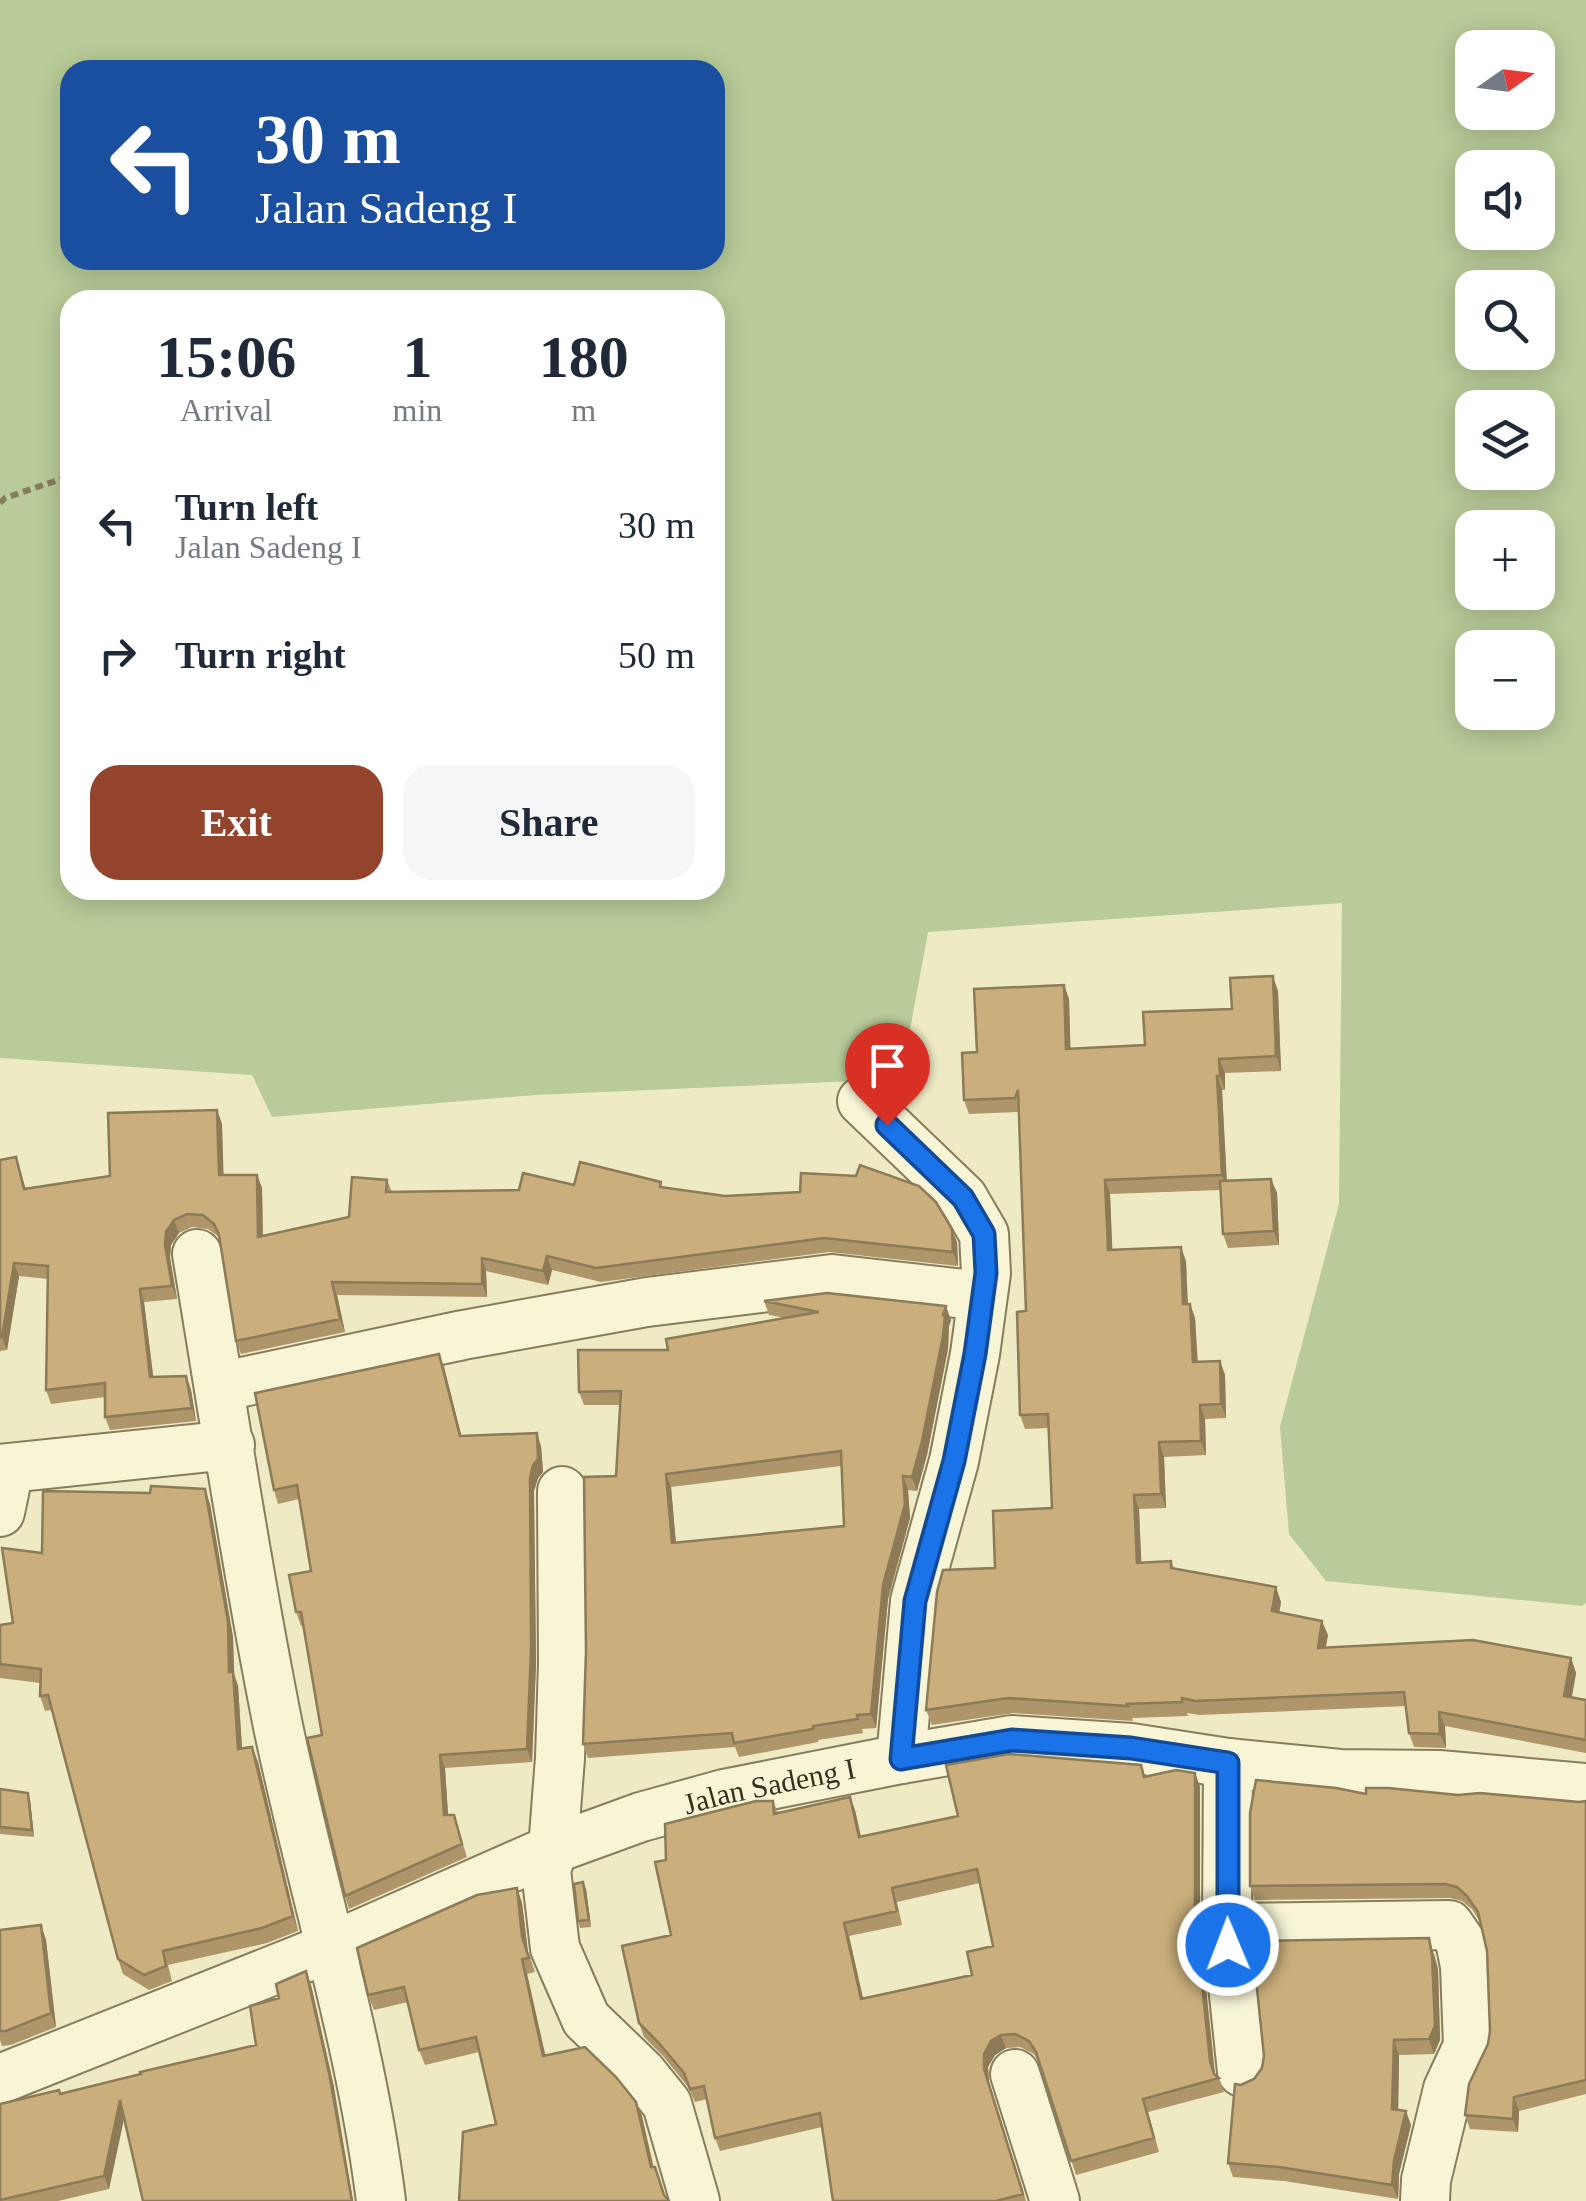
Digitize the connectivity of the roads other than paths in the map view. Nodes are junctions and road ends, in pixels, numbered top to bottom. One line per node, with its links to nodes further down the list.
1 (862, 1101): 3 (street)
2 (197, 1254): 4 (street)
3 (982, 1296): 4 (street); 8 (street)
4 (219, 1387): 5 (street)
5 (230, 1445): 6 (street); 13 (street)
6 (3, 1483)
7 (562, 1491): 11 (street)
8 (901, 1759): 9 (street, Jalan Sadeng I); 11 (street, Jalan Sadeng I)
9 (1228, 1763): 10 (street, Jalan Sadeng I); 12 (street)
10 (1586, 1788)
11 (553, 1848): 13 (street, Jalan Sadeng I); 18 (street)
12 (1227, 1928): 14 (street); 20 (street)
13 (329, 1948): 16 (street, Jalan Sadeng I); 17 (street)
14 (1242, 2072)
15 (1015, 2074): 19 (street)
16 (0, 2079)
17 (382, 2201)
18 (695, 2201)
19 (1055, 2201)
20 (1425, 2201)

